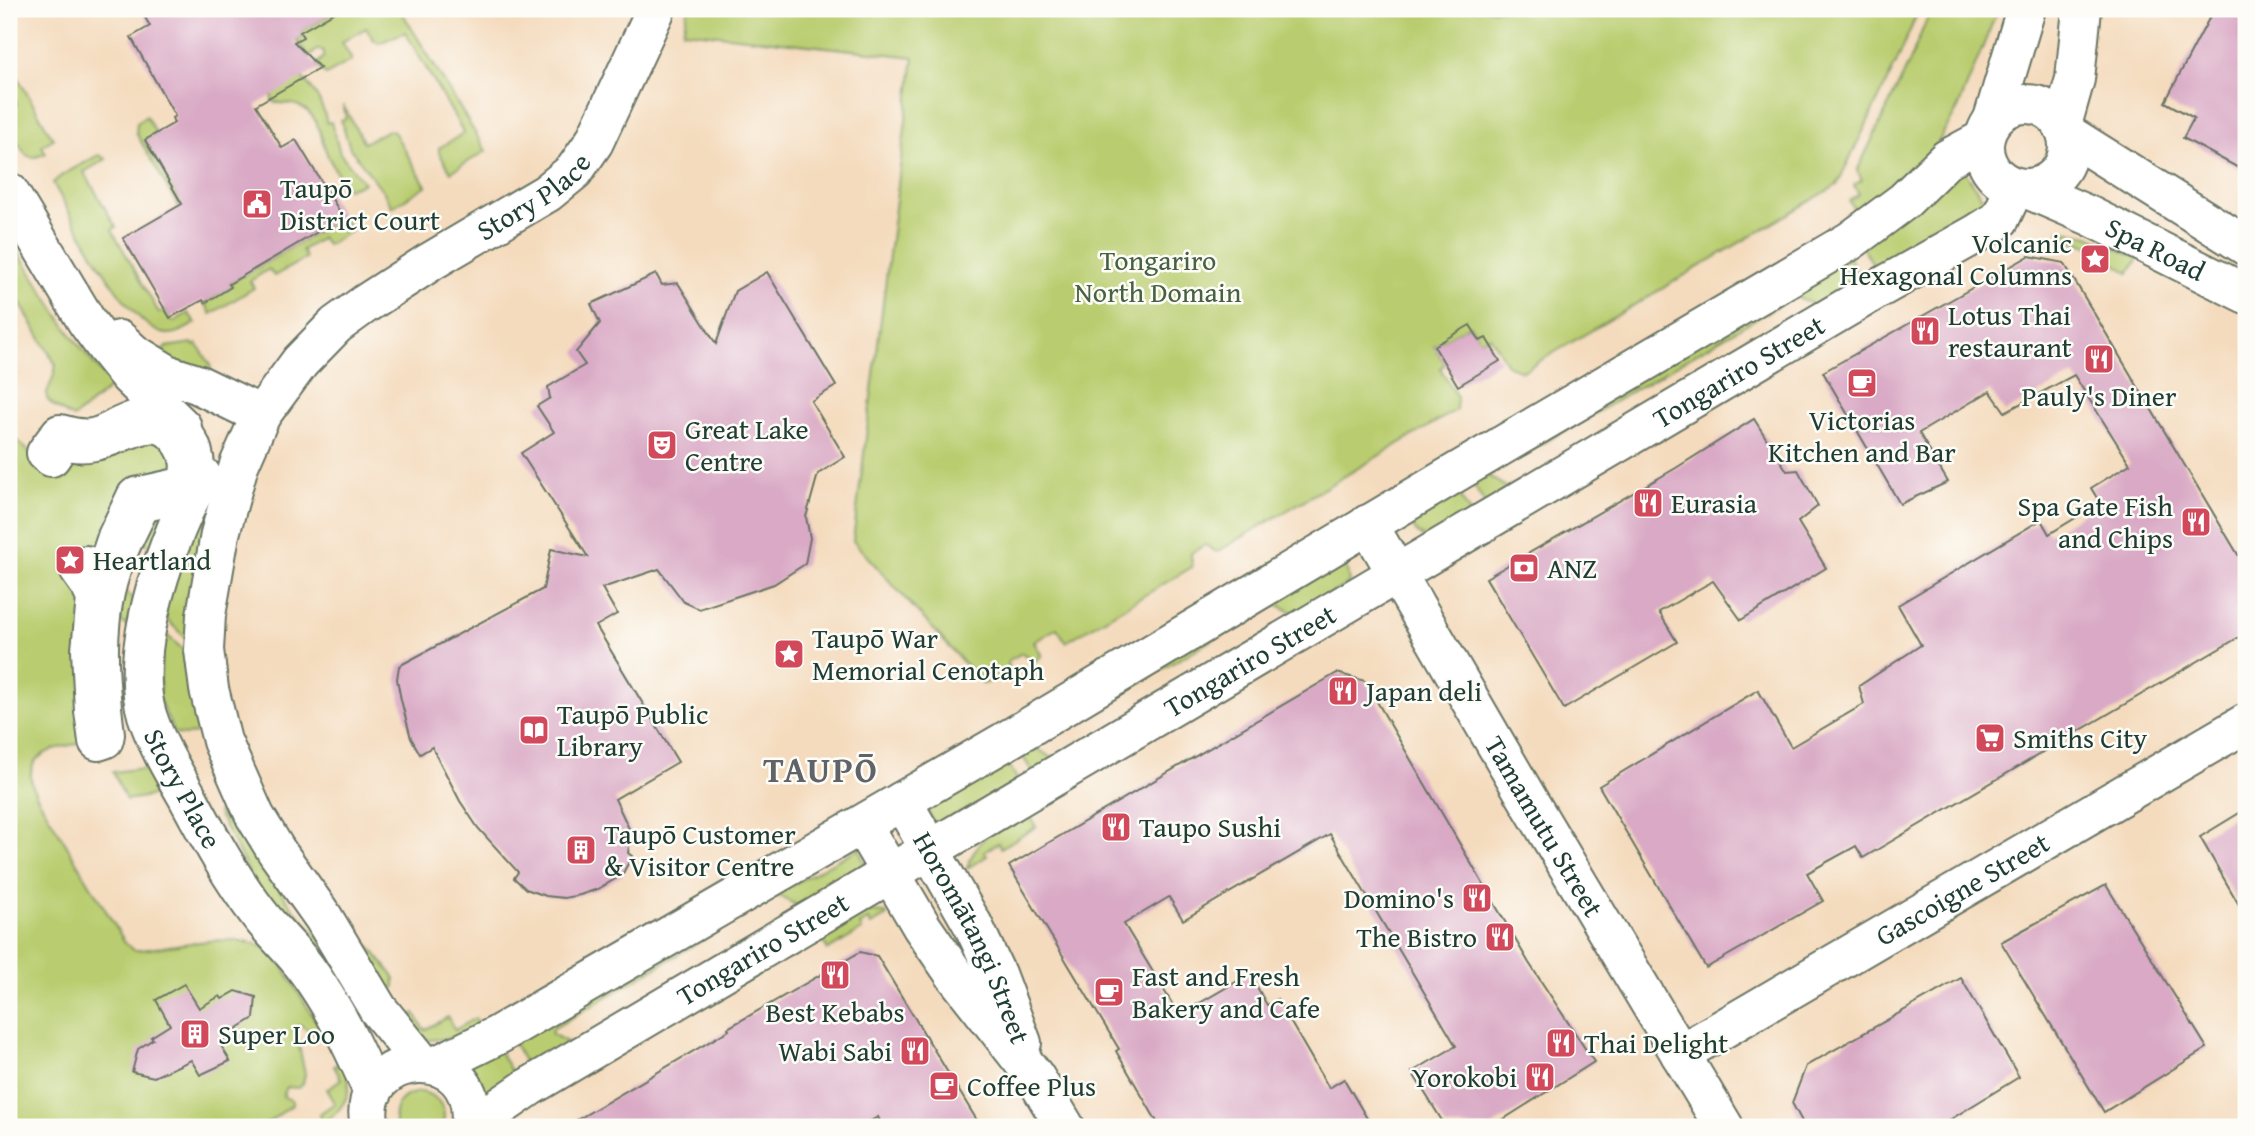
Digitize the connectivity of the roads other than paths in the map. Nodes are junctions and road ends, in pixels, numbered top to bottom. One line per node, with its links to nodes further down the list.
1 (656, 9): 11 (street, Story Place)
2 (2026, 9): 4 (street)
3 (2082, 9): 5 (street)
4 (1989, 129): 5 (street); 6 (street); 14 (street, Tongariro Street)
5 (2064, 129): 6 (street); 8 (street, Spa Road)
6 (2020, 188): 10 (street, Spa Road); 15 (street, Tongariro Street)
7 (9, 192): 9 (street)
8 (2246, 246)
9 (61, 275): 11 (street); 13 (street)
10 (2246, 294)
11 (261, 415): 13 (street, Story Place)
12 (47, 453): 12 (street)
13 (227, 458): 22 (street, Story Place); 24 (street, Story Place)
14 (1368, 524): 15 (street, Tamamutu Street); 17 (street, Tongariro Street)
15 (1398, 574): 19 (street, Tongariro Street); 21 (street, Tamamutu Street)
16 (2246, 723): 21 (street, Gascoigne Street)
17 (901, 802): 18 (street, Tongariro Street); 19 (street, Horomātangi Street)
18 (862, 825): 20 (street, Horomātangi Street); 22 (street, Tongariro Street)
19 (930, 850): 20 (street, Tongariro Street); 23 (street, Horomātangi Street)
20 (891, 874): 23 (street, Horomātangi Street); 25 (street, Tongariro Street)
21 (1680, 1054): 28 (street, Tamamutu Street)
22 (428, 1064): 24 (street, Tongariro Street); 25 (street, Story Place)
23 (1035, 1077): 27 (street, Horomātangi Street)
24 (371, 1106): 26 (street)
25 (470, 1125)
26 (339, 1127)
27 (1065, 1127)
28 (1724, 1127)

